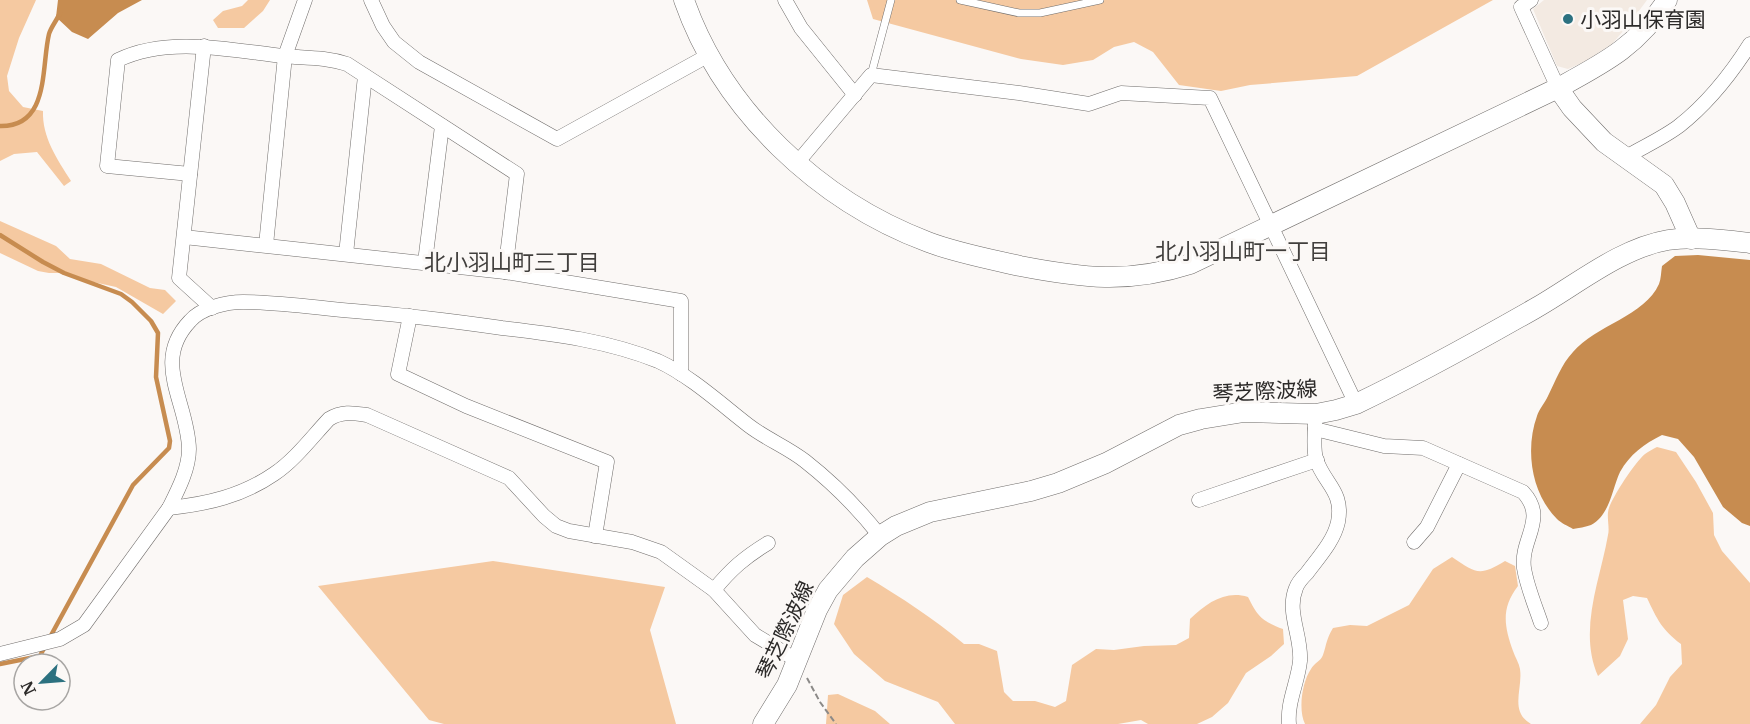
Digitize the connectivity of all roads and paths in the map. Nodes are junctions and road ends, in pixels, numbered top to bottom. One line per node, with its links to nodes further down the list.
1 (305, 0): 13 (street)
2 (371, 0): 12 (street)
3 (684, 0): 12 (street)
4 (785, 0): 17 (street)
5 (891, 0): 14 (lane)
6 (960, 0): 7 (lane)
7 (1100, 0)
8 (1667, 0): 16 (street)
9 (1523, 2): 16 (street)
10 (1750, 44): 19 (street)
11 (204, 46): 13 (street); 21 (street); 21 (street)
12 (710, 55): 20 (street)
13 (285, 56): 15 (street); 26 (street)
14 (871, 75): 17 (street); 22 (street)
15 (365, 76): 18 (street); 27 (street)
16 (1558, 88): 19 (street); 22 (street)
17 (855, 95): 20 (street)
18 (442, 126): 28 (street); 29 (street)
19 (1626, 157): 24 (street)
20 (796, 163): 22 (street)
21 (189, 174): 23 (street)
22 (1271, 226): 33 (street)
23 (184, 237): 26 (street); 30 (street)
24 (1691, 239): 25 (street, 琴芝際波線); 33 (street, 琴芝際波線)
25 (1750, 243)
26 (267, 245): 27 (street)
27 (346, 254): 28 (street)
28 (425, 262): 29 (street)
29 (505, 272): 32 (street)
30 (212, 308): 31 (street); 38 (street)
31 (410, 316): 32 (street); 39 (street)
32 (681, 374): 40 (street)
33 (1356, 404): 34 (street, 琴芝際波線)
34 (1316, 421): 35 (street); 36 (street); 40 (street, 琴芝際波線)
35 (1317, 460): 37 (street); 49 (street)
36 (1459, 464): 41 (street); 44 (street)
37 (1199, 500)
38 (170, 508): 39 (street); 45 (street)
39 (595, 536): 43 (street)
40 (880, 536): 46 (street, 琴芝際波線)
41 (1414, 542)
42 (768, 543): 43 (street)
43 (714, 590): 46 (street)
44 (1541, 623)
45 (0, 654)
46 (798, 661): 47 (street, 琴芝際波線); 48 (path)
47 (763, 724)
48 (836, 724)
49 (1289, 724)

